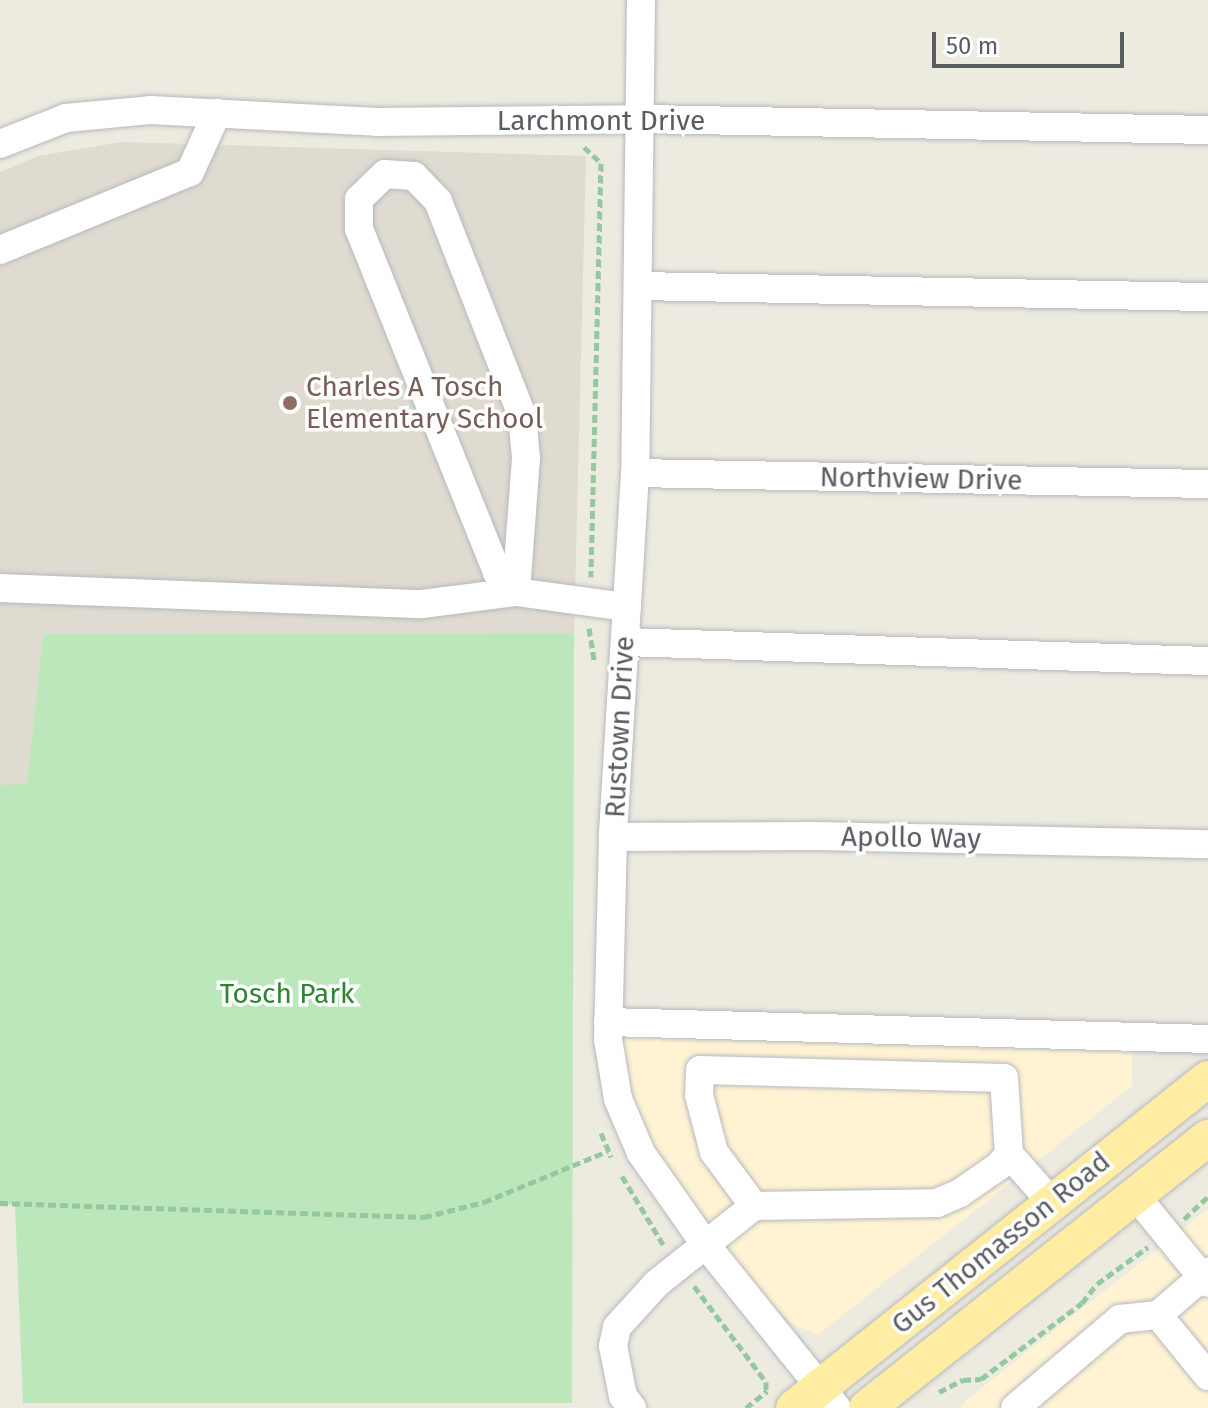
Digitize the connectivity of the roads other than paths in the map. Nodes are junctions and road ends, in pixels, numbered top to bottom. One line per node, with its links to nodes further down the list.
1 (641, 0): 3 (street, Rustown Drive)
2 (217, 113): 3 (street, Larchmont Drive); 5 (street, Larchmont Drive); 6 (street)
3 (642, 119): 4 (street, Larchmont Drive); 7 (street, Rustown Drive)
4 (1208, 130)
5 (0, 144)
6 (0, 250)
7 (638, 286): 8 (street); 9 (street, Rustown Drive)
8 (1208, 297)
9 (635, 473): 10 (street, Northview Drive); 13 (street, Rustown Drive)
10 (1208, 484)
11 (0, 588): 12 (street)
12 (516, 592): 12 (street); 13 (street)
13 (627, 607): 14 (street, Rustown Drive)
14 (625, 642): 15 (street); 16 (street, Rustown Drive)
15 (1208, 661)
16 (613, 837): 17 (street, Apollo Way); 18 (street, Rustown Drive)
17 (1208, 844)
18 (608, 1022): 19 (street); 26 (street, Rustown Drive)
19 (1208, 1039)
20 (1208, 1079): 24 (main road, Gus Thomasson Road)
21 (1208, 1138): 23 (main road, Gus Thomasson Road)
22 (1009, 1154): 24 (street); 25 (street); 25 (street)
23 (1135, 1195): 27 (street); 32 (main road, Gus Thomasson Road)
24 (1052, 1203): 30 (main road, Gus Thomasson Road)
25 (754, 1206): 26 (street)
26 (705, 1244): 30 (street, Rustown Drive); 31 (street)
27 (1206, 1277): 28 (street)
28 (1158, 1315): 29 (street); 33 (street)
29 (1208, 1376)
30 (804, 1399)
31 (632, 1408)
32 (867, 1408)
33 (1015, 1408)

